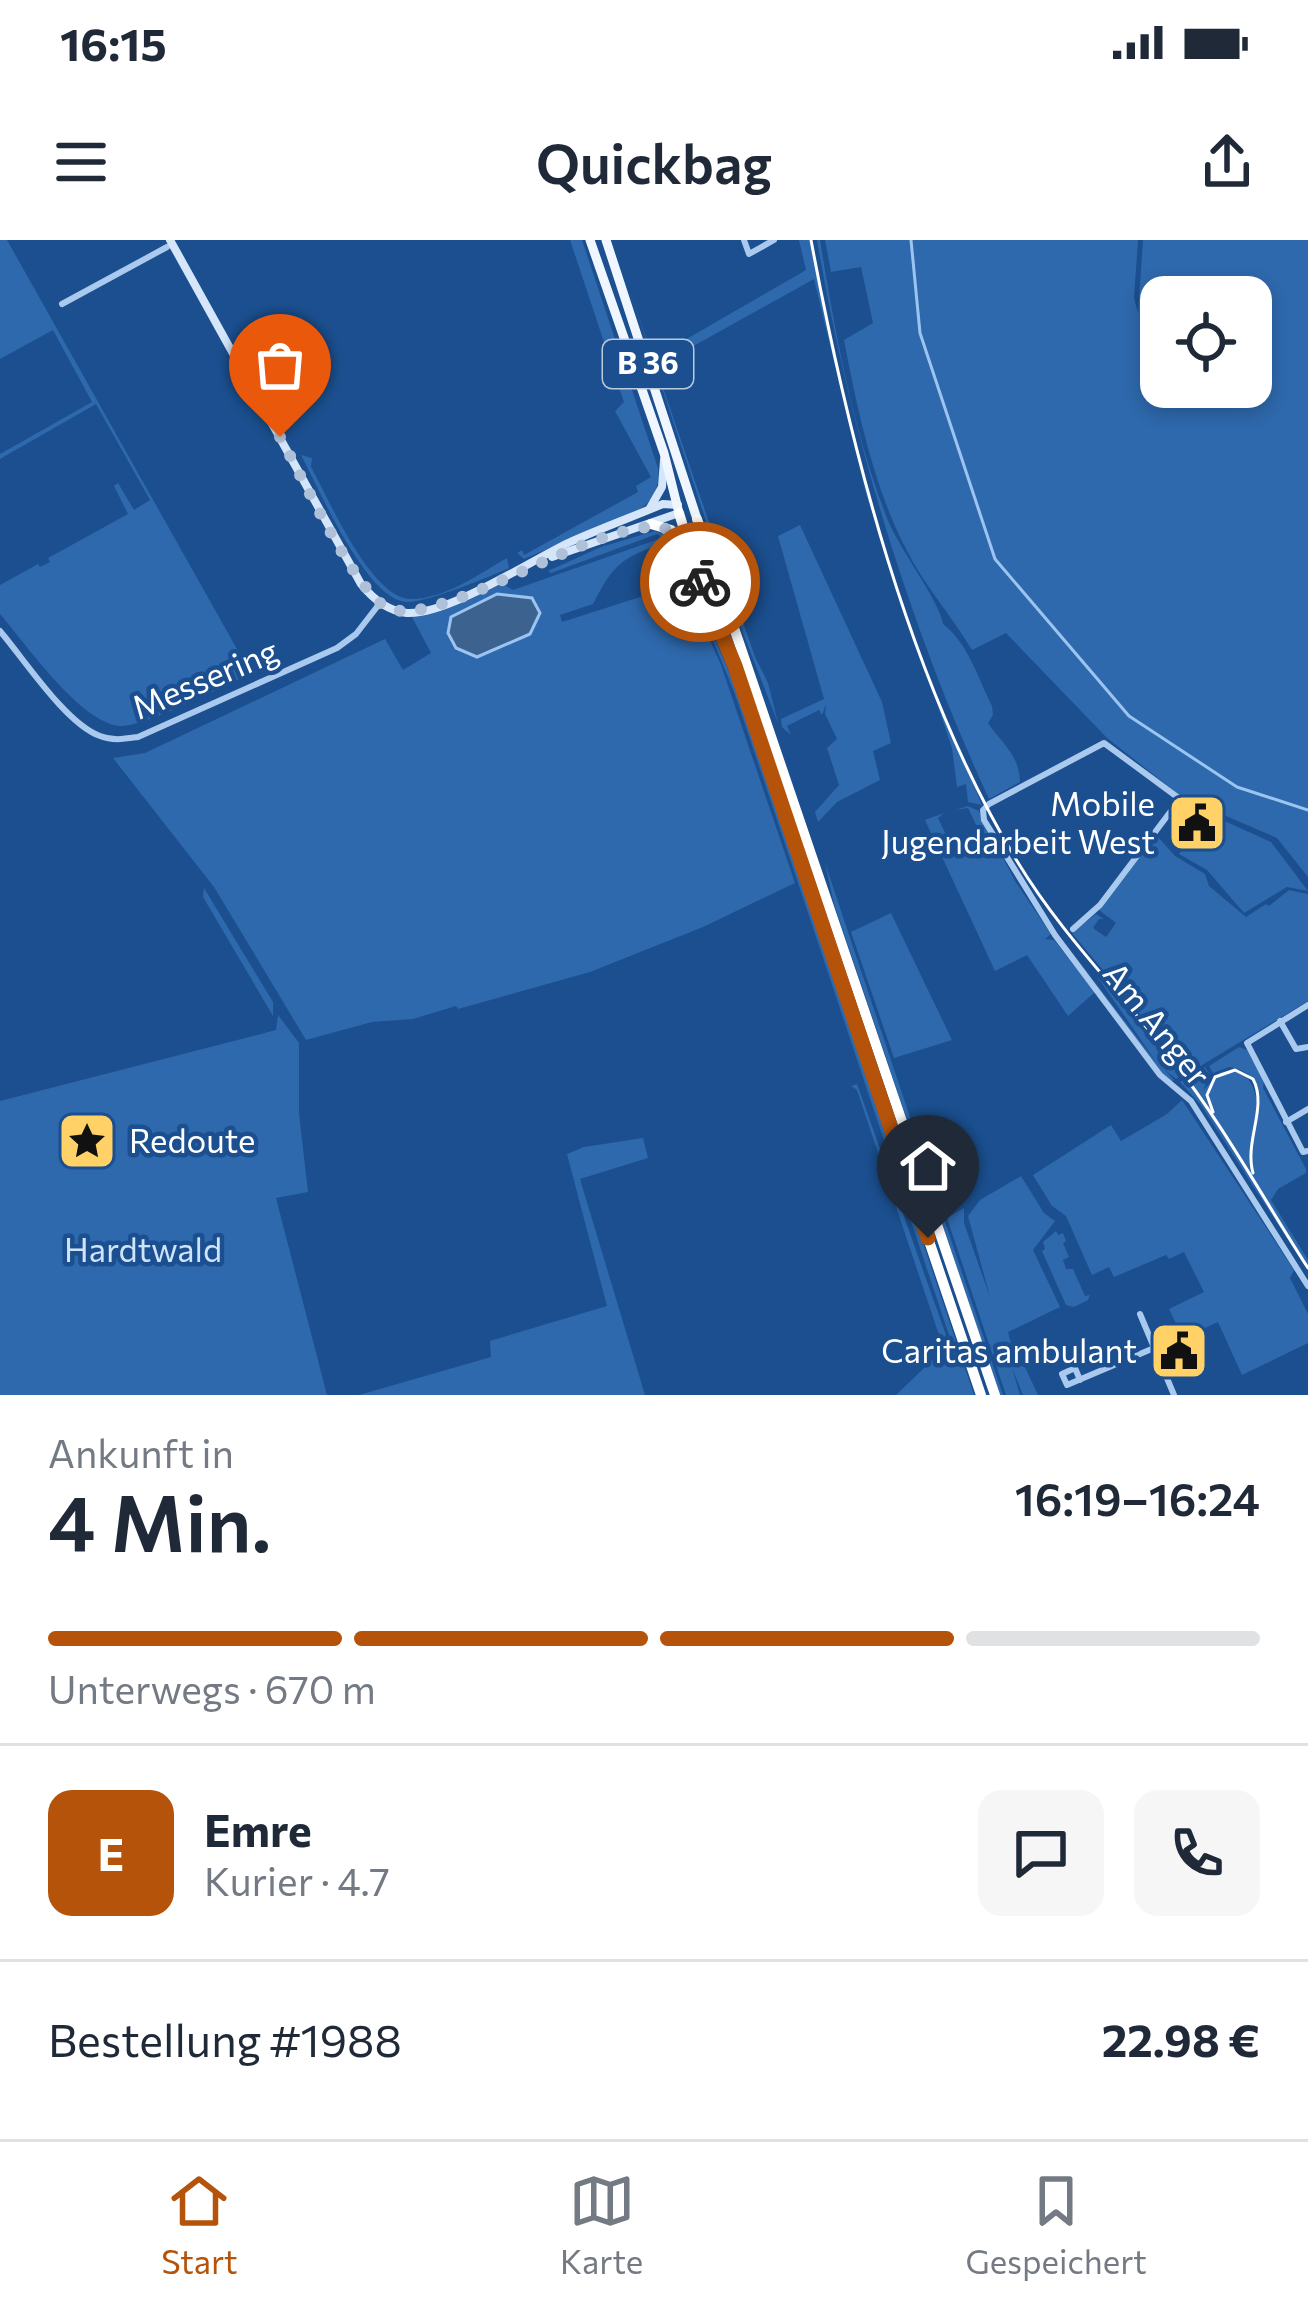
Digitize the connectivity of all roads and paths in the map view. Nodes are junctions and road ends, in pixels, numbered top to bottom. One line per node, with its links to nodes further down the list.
1 (590, 240): 7 (main road, B 36)
2 (606, 240): 8 (main road, B 36)
3 (745, 240): 4 (street)
4 (774, 240)
5 (169, 243): 6 (street); 13 (street)
6 (62, 304)
7 (664, 453): 9 (main road, B 36); 10 (street)
8 (688, 490): 9 (main road); 11 (main road, B 36)
9 (680, 509): 10 (street); 11 (main road); 12 (highway, B 36)
10 (649, 518): 12 (highway); 13 (street)
11 (697, 519): 27 (highway, B 36)
12 (687, 543): 26 (highway, B 36)
13 (380, 603): 14 (street, Messering)
14 (0, 632)
15 (1073, 929): 22 (street, Am Anger)
16 (1308, 1005): 17 (street)
17 (1280, 1021): 18 (street); 20 (street)
18 (1308, 1048)
19 (1308, 1109): 20 (street)
20 (1286, 1122): 21 (street)
21 (1305, 1152)
22 (1308, 1286)
23 (1139, 1314): 24 (street)
24 (1154, 1348): 25 (street); 28 (street)
25 (1080, 1379)
26 (981, 1395)
27 (995, 1395)
28 (1174, 1395)

